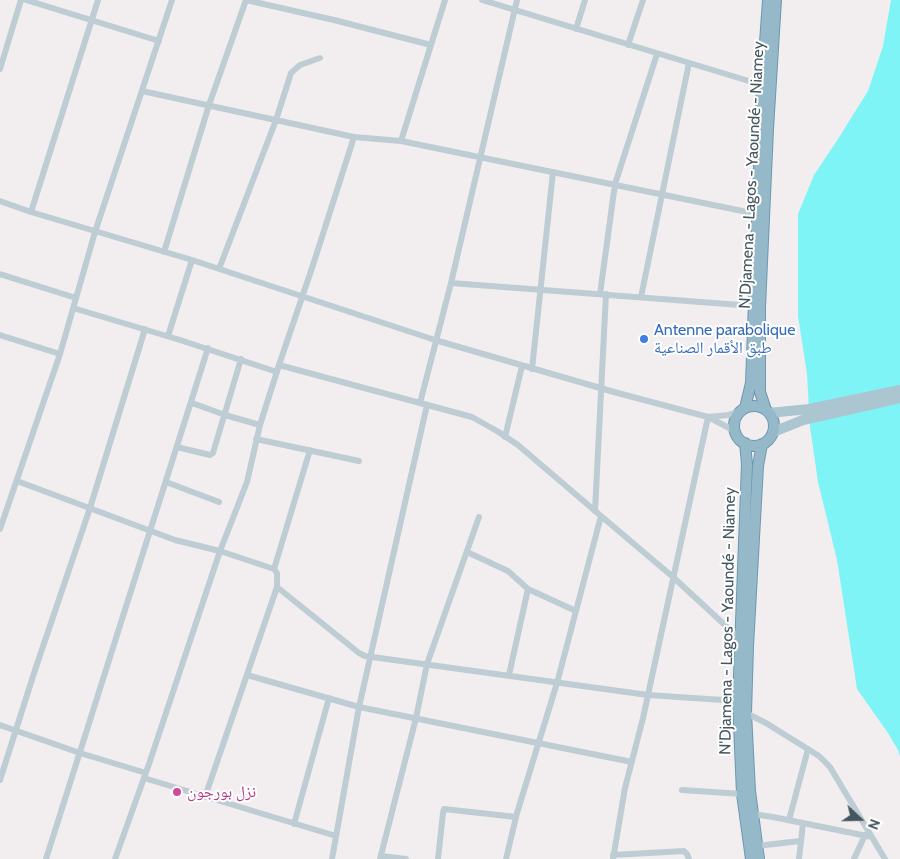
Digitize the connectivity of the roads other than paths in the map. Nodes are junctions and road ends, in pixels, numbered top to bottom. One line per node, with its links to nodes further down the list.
1 (21, 0): 23 (street)
2 (26, 0): 14 (street)
3 (98, 0): 14 (street)
4 (172, 0): 16 (street)
5 (246, 0): 18 (street); 26 (street)
6 (445, 0): 18 (street)
7 (482, 0): 13 (street)
8 (517, 0): 13 (street)
9 (585, 0): 15 (street)
10 (643, 0): 19 (street)
11 (768, 0): 17 (highway, N'Djamena - Lagos - Yaoundé - Niamey)
12 (776, 0): 17 (highway, N'Djamena - Lagos - Yaoundé - Niamey)
13 (514, 10): 15 (street); 30 (street)
14 (91, 20): 16 (street); 35 (street)
15 (576, 29): 19 (street)
16 (159, 41): 25 (street)
17 (769, 43): 24 (highway, N'Djamena - Lagos - Yaoundé - Niamey); 66 (highway, N'Djamena - Lagos - Yaoundé - Niamey)
18 (431, 45): 29 (street)
19 (628, 45): 20 (street)
20 (657, 54): 22 (street); 32 (street)
21 (320, 58): 27 (street)
22 (689, 63): 24 (street); 33 (street)
23 (0, 69)
24 (762, 85): 36 (highway, N'Djamena - Lagos - Yaoundé - Niamey)
25 (142, 91): 26 (street); 37 (street)
26 (209, 105): 27 (street); 38 (street)
27 (276, 120): 28 (street); 40 (street)
28 (354, 137): 29 (street); 45 (street)
29 (401, 141): 30 (street)
30 (479, 158): 31 (street); 42 (street)
31 (553, 172): 32 (street); 43 (street)
32 (615, 184): 33 (street); 44 (street)
33 (661, 194): 36 (street); 46 (street)
34 (0, 201): 35 (street)
35 (31, 212): 37 (street)
36 (757, 214): 48 (highway, N'Djamena - Lagos - Yaoundé - Niamey)
37 (95, 232): 38 (street); 47 (street)
38 (164, 252): 39 (street)
39 (192, 260): 40 (street); 52 (street)
40 (218, 269): 45 (street)
41 (0, 274): 47 (street)
42 (451, 283): 43 (street); 53 (street)
43 (540, 290): 44 (street); 59 (street)
44 (603, 294): 46 (street); 60 (street)
45 (302, 296): 53 (street); 58 (street)
46 (641, 297): 48 (street)
47 (76, 298): 49 (street)
48 (753, 306): 65 (highway, N'Djamena - Lagos - Yaoundé - Niamey)
49 (73, 308): 50 (street); 55 (street)
50 (145, 329): 52 (street); 82 (street)
51 (0, 335): 55 (street)
52 (168, 336): 54 (street)
53 (435, 340): 57 (street); 64 (street)
54 (208, 348): 56 (street); 63 (street)
55 (60, 354): 79 (street)
56 (241, 359): 58 (street); 67 (street)
57 (522, 366): 59 (street); 72 (street)
58 (278, 368): 64 (street); 69 (street)
59 (532, 369): 60 (street)
60 (601, 389): 68 (street); 83 (street)
61 (900, 390): 66 (main road)
62 (900, 398): 71 (main road)
63 (192, 403): 67 (street); 76 (street)
64 (424, 404): 72 (street); 96 (street)
65 (742, 410): 66 (highway); 68 (street); 70 (highway)
66 (768, 411): 71 (highway)
67 (226, 415): 69 (street); 76 (street)
68 (708, 416): 70 (street); 91 (street)
69 (260, 425): 73 (street)
70 (735, 431): 74 (highway)
71 (773, 432): 75 (highway)
72 (506, 437): 83 (street)
73 (256, 439): 77 (street); 88 (street)
74 (745, 443): 75 (highway); 95 (highway, N'Djamena - Lagos - Yaoundé - Niamey)
75 (762, 444): 105 (highway, N'Djamena - Lagos - Yaoundé - Niamey)
76 (177, 447): 80 (street)
77 (310, 450): 78 (street); 90 (street)
78 (358, 461)
79 (17, 481): 82 (street); 86 (street)
80 (166, 482): 81 (street); 87 (street)
81 (219, 502)
82 (90, 508): 87 (street); 108 (street)
83 (595, 511): 84 (street)
84 (601, 516): 91 (street); 94 (street)
85 (479, 517): 89 (street)
86 (0, 529)
87 (150, 531): 88 (street); 111 (street)
88 (220, 551): 90 (street); 113 (street)
89 (467, 552): 93 (street); 97 (street)
90 (274, 568): 92 (street)
91 (672, 577): 95 (street); 101 (street)
92 (277, 587): 96 (street); 98 (street)
93 (528, 589): 94 (street); 99 (street)
94 (576, 611): 100 (street)
95 (740, 639): 103 (highway, N'Djamena - Lagos - Yaoundé - Niamey)
96 (370, 656): 97 (street); 104 (street)
97 (427, 664): 99 (street); 106 (street)
98 (247, 675): 102 (street); 117 (street)
99 (509, 675): 100 (street)
100 (557, 683): 101 (street); 109 (street)
101 (648, 695): 103 (street); 112 (street)
102 (329, 698): 104 (street); 122 (street)
103 (738, 700): 116 (highway, N'Djamena - Lagos - Yaoundé - Niamey)
104 (359, 707): 106 (street); 124 (street)
105 (746, 713): 110 (street); 118 (highway, N'Djamena - Lagos - Yaoundé - Niamey)
106 (416, 718): 109 (street); 129 (street)
107 (0, 725): 108 (street)
108 (16, 731): 111 (street); 114 (street)
109 (539, 742): 112 (street); 119 (street)
110 (808, 750): 120 (street); 125 (street)
111 (80, 753): 113 (street); 130 (street)
112 (632, 762): 128 (street)
113 (145, 775): 117 (street); 131 (street)
114 (0, 780)
115 (682, 790): 116 (street)
116 (742, 794): 137 (highway, N'Djamena - Lagos - Yaoundé - Niamey)
117 (205, 797): 122 (street)
118 (753, 814): 120 (street); 127 (highway, N'Djamena - Lagos - Yaoundé - Niamey)
119 (516, 817): 134 (street); 135 (street)
120 (789, 820): 121 (street)
121 (803, 823): 123 (street); 126 (street)
122 (294, 824): 124 (street)
123 (864, 835): 125 (street); 140 (street)
124 (336, 836): 132 (street)
125 (872, 837): 141 (street)
126 (800, 841): 127 (street); 139 (street)
127 (757, 846): 138 (highway, N'Djamena - Lagos - Yaoundé - Niamey)
128 (613, 857): 136 (street)
129 (380, 858): 133 (street)
130 (46, 859)
131 (115, 859)
132 (332, 859)
133 (406, 859)
134 (438, 859)
135 (506, 859)
136 (689, 859)
137 (751, 859)
138 (759, 859)
139 (798, 859)
140 (854, 859)
141 (885, 859)

